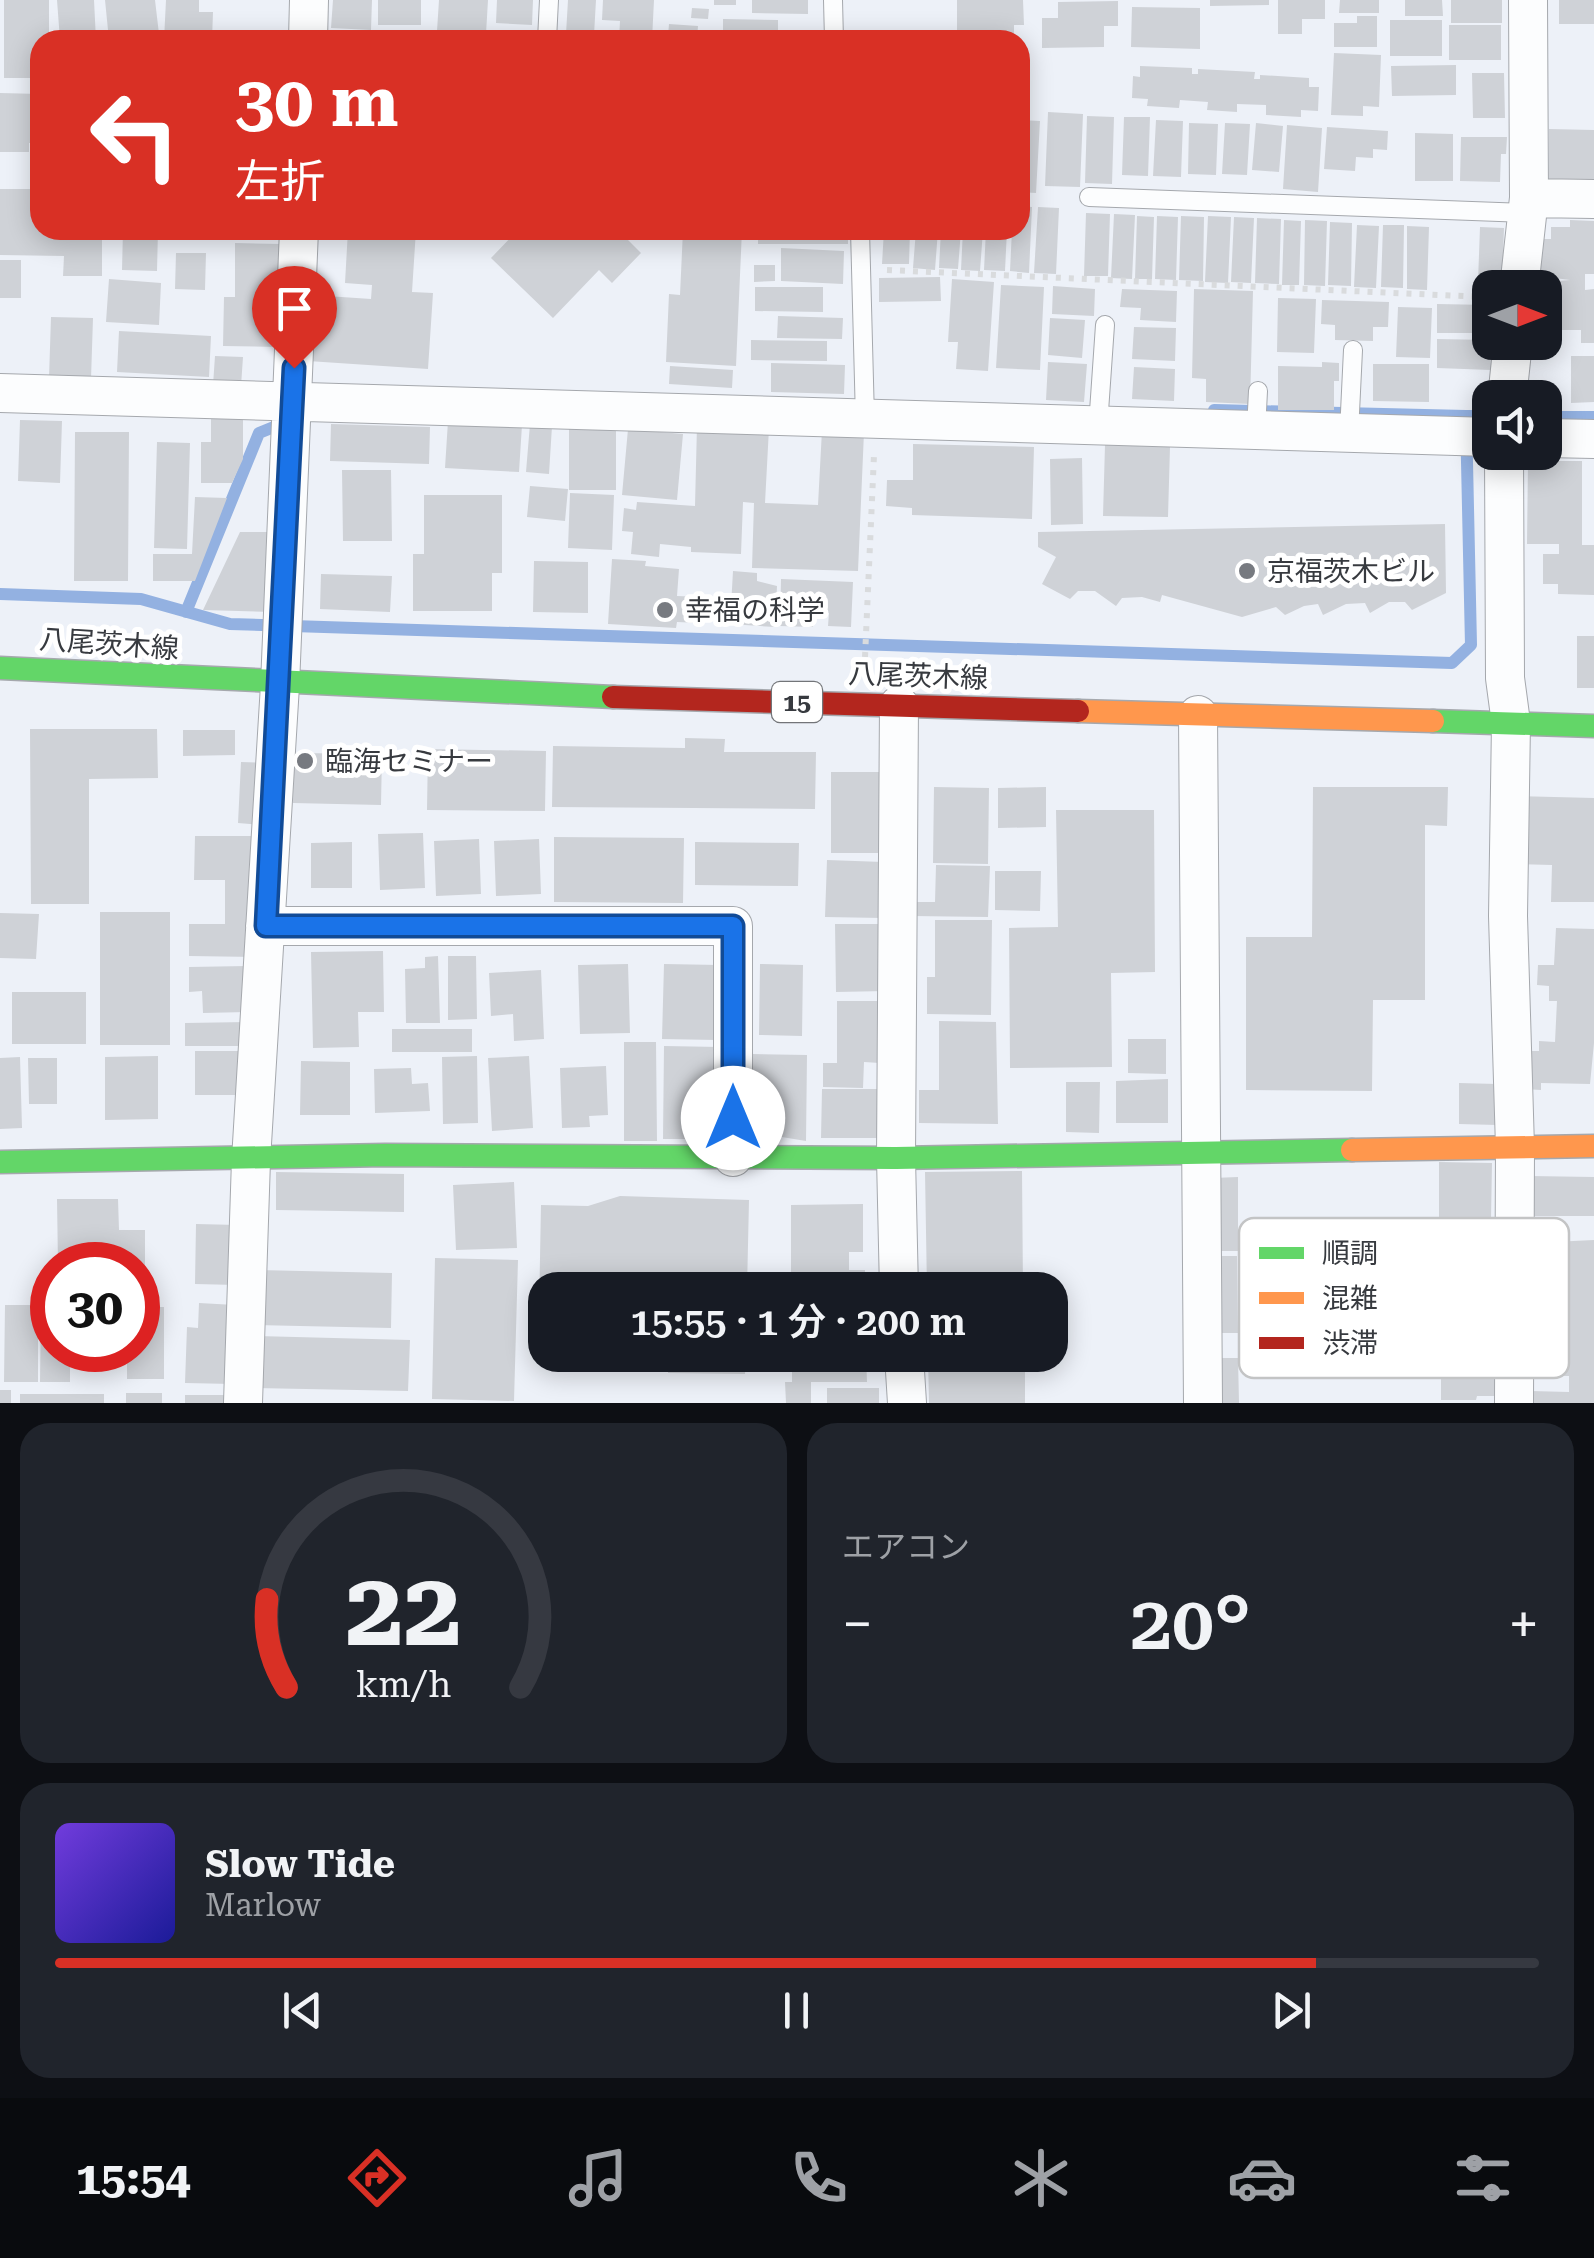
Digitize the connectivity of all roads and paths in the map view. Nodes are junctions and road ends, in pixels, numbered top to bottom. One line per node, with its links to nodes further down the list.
1 (310, 0): 5 (street)
2 (549, 0): 6 (lane)
3 (832, 0): 7 (lane)
4 (1528, 0): 10 (street)
5 (308, 30)
6 (548, 30)
7 (834, 30)
8 (1089, 196): 10 (lane)
9 (1594, 199): 10 (street)
10 (1528, 205): 14 (street)
11 (300, 240): 19 (street)
12 (860, 240): 13 (lane)
13 (861, 268): 15 (path); 20 (lane)
14 (1521, 270)
15 (1472, 296)
16 (1105, 326): 21 (lane)
17 (1352, 350): 22 (lane)
18 (0, 393): 19 (street)
19 (292, 402): 20 (street); 28 (street)
20 (868, 410): 21 (street); 29 (path)
21 (1099, 413): 22 (street)
22 (1350, 418): 23 (street)
23 (1472, 438)
24 (1562, 438): 25 (street)
25 (1594, 439)
26 (1487, 470): 31 (street)
27 (0, 668): 28 (street, 八尾茨木線 / 15)
28 (280, 685): 29 (street, 八尾茨木線 / 15); 33 (street)
29 (881, 705): 30 (street, 八尾茨木線 / 15); 38 (street)
30 (1198, 714): 31 (street, 八尾茨木線 / 15); 36 (street)
31 (1512, 723): 32 (street, 八尾茨木線 / 15); 35 (street)
32 (1594, 726)
33 (266, 926): 37 (street); 39 (street)
34 (1594, 1146): 35 (street)
35 (1516, 1147): 36 (street); 41 (street)
36 (1200, 1153): 38 (street); 47 (street)
37 (733, 1157): 38 (street); 39 (street)
38 (896, 1158): 42 (street)
39 (251, 1160): 40 (street); 45 (street)
40 (0, 1162)
41 (1515, 1218)
42 (899, 1272)
43 (905, 1372): 46 (street)
44 (1514, 1378): 48 (street)
45 (243, 1403)
46 (907, 1403)
47 (1204, 1403)
48 (1514, 1403)

